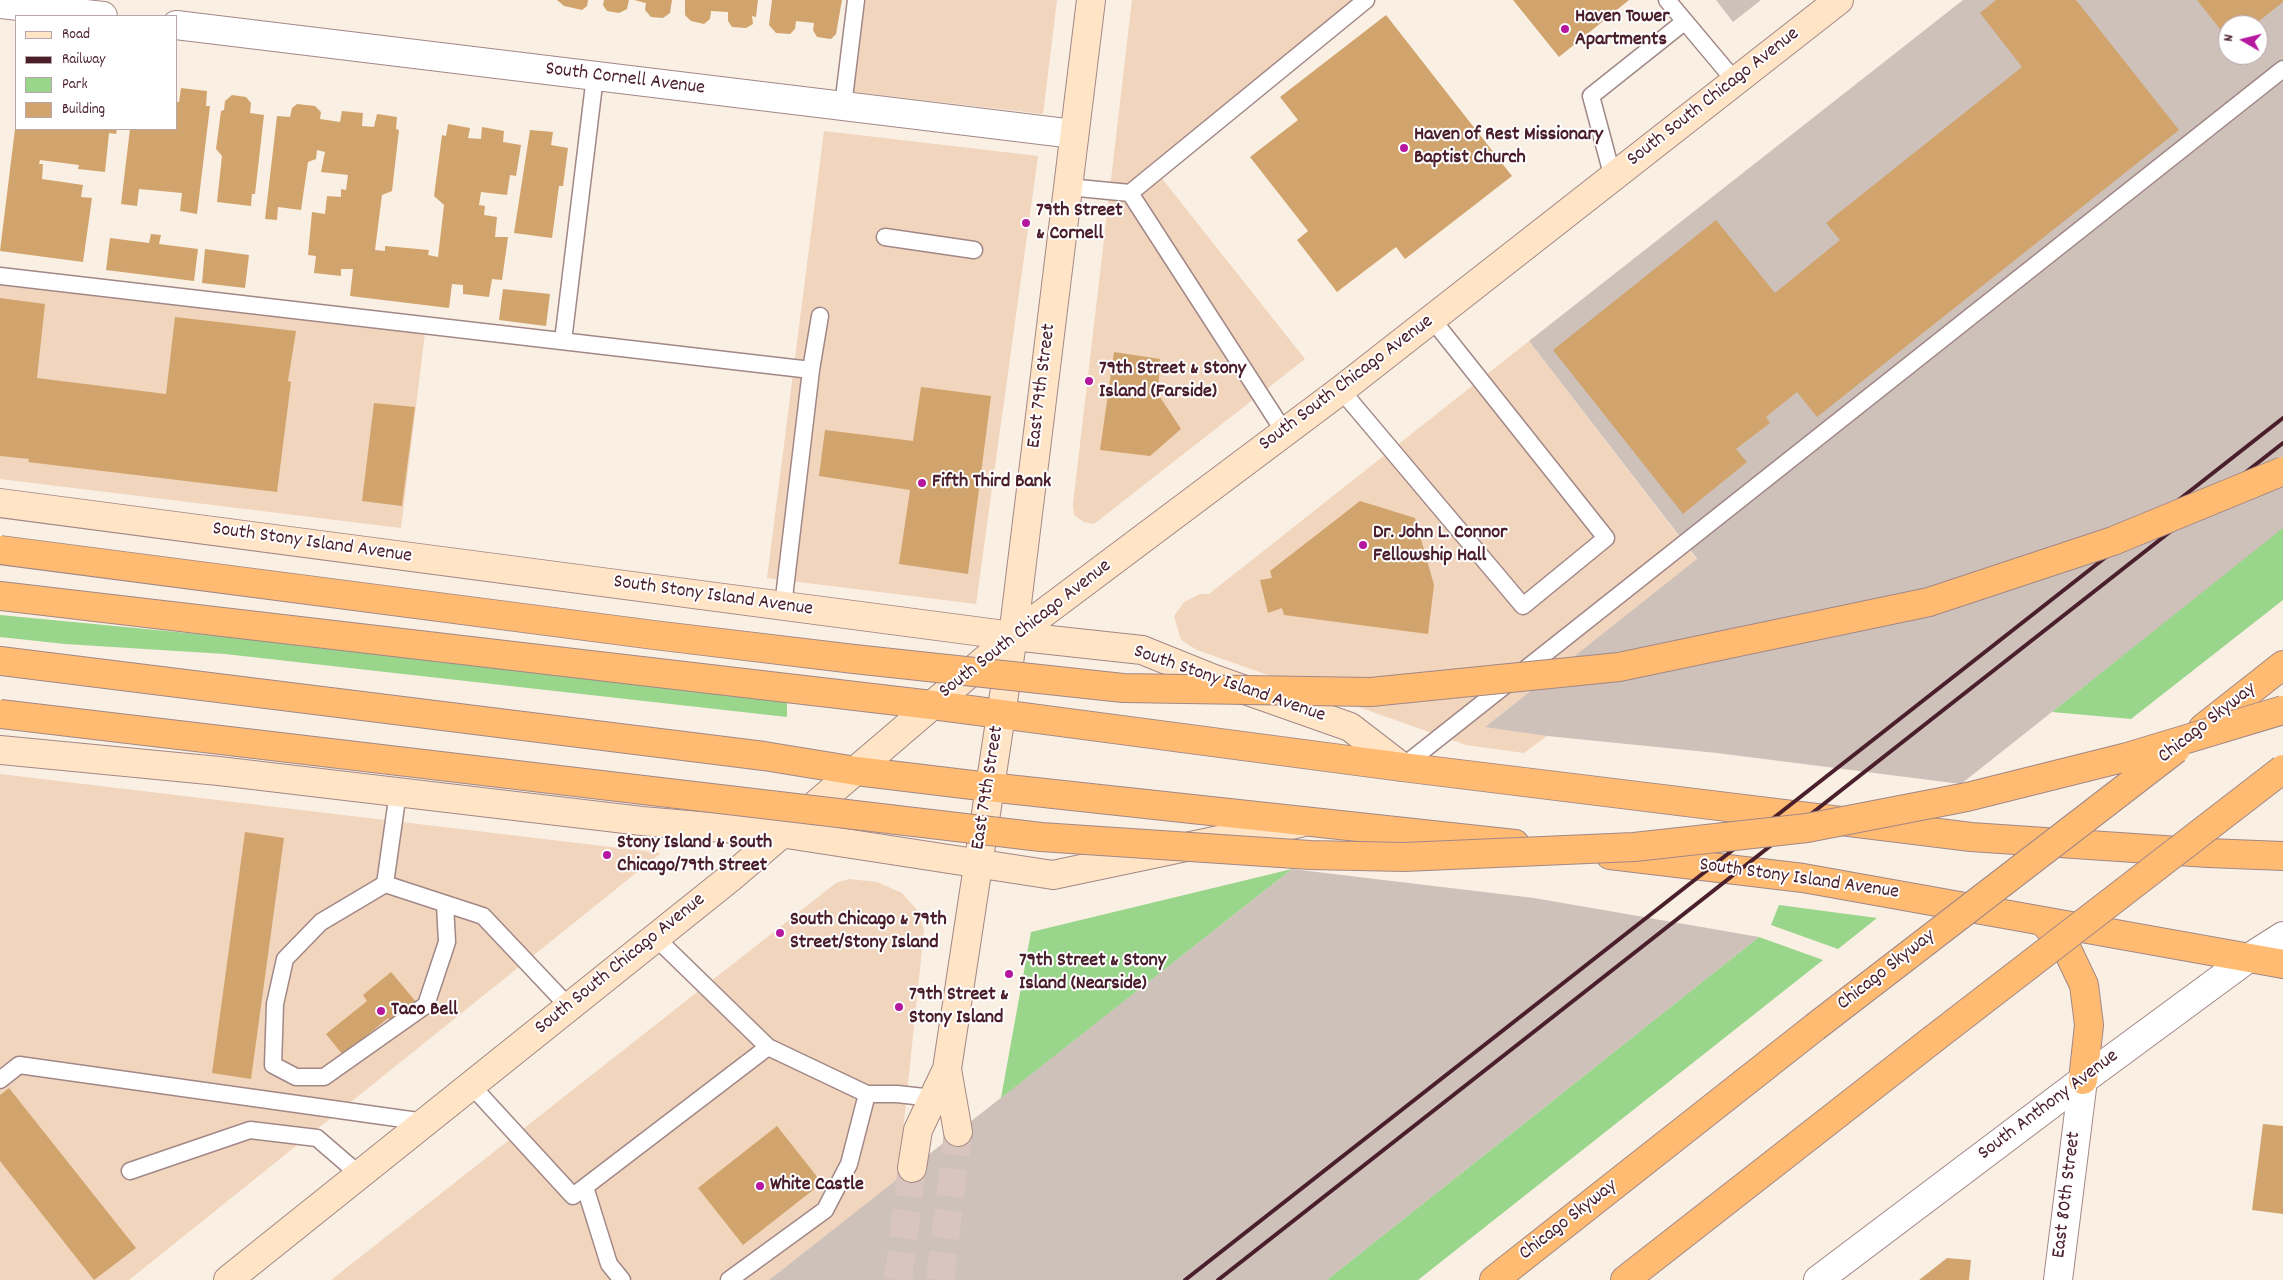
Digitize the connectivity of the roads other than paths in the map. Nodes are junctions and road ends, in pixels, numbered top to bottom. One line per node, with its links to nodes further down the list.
1 (856, 0): 13 (lane)
2 (1091, 0): 14 (main road, East 79th Street)
3 (1366, 0): 17 (lane)
4 (1667, 0): 8 (lane)
5 (1839, 0): 12 (main road, South South Chicago Avenue)
6 (0, 4): 7 (street)
7 (94, 15)
8 (1684, 22): 12 (lane); 15 (lane)
9 (178, 25): 11 (street, South Cornell Avenue)
10 (2283, 69): 40 (lane)
11 (595, 76): 13 (street, South Cornell Avenue); 23 (lane)
12 (1735, 81): 15 (main road, South South Chicago Avenue)
13 (843, 106): 14 (street, South Cornell Avenue)
14 (1074, 134): 16 (main road, East 79th Street)
15 (1613, 178): 22 (main road, South South Chicago Avenue)
16 (1068, 187): 17 (lane); 32 (main road, East 79th Street)
17 (1130, 193): 26 (lane)
18 (885, 237): 19 (lane)
19 (974, 250)
20 (0, 276): 23 (lane)
21 (820, 316): 24 (lane)
22 (1432, 319): 25 (main road, South South Chicago Avenue); 25 (lane)
23 (563, 341): 24 (lane)
24 (811, 370): 31 (lane)
25 (1341, 390): 26 (main road, South South Chicago Avenue)
26 (1285, 433): 32 (main road, South South Chicago Avenue)
27 (2283, 472): 29 (highway, bridge)
28 (0, 502): 31 (main road, South Stony Island Avenue)
29 (0, 550)
30 (0, 596): 35 (highway, South Stony Island Avenue)
31 (783, 606): 32 (main road, South Stony Island Avenue)
32 (1012, 636): 35 (main road, South South Chicago Avenue); 38 (main road, East 79th Street); 40 (main road, South Stony Island Avenue)
33 (0, 662): 42 (highway, South Stony Island Avenue)
34 (2283, 665): 73 (highway, Chicago Skyway, bridge)
35 (932, 705): 38 (highway, South Stony Island Avenue); 42 (main road, South South Chicago Avenue)
36 (2283, 710): 37 (highway, bridge)
37 (0, 714)
38 (1001, 715): 40 (highway, South Stony Island Avenue); 43 (main road, East 79th Street)
39 (0, 750): 44 (main road, South Stony Island Avenue)
40 (1402, 767): 47 (highway, South Stony Island Avenue)
41 (2283, 769): 74 (highway, bridge)
42 (856, 771): 43 (highway, South Stony Island Avenue); 46 (main road, South South Chicago Avenue)
43 (989, 787): 45 (highway, South Stony Island Avenue); 48 (main road, East 79th Street)
44 (398, 792): 46 (main road, South Stony Island Avenue); 49 (lane)
45 (1312, 821): 48 (main road, South Stony Island Avenue); 51 (highway, South Stony Island Avenue)
46 (780, 833): 48 (main road, South Stony Island Avenue); 53 (main road, South South Chicago Avenue)
47 (2283, 856)
48 (977, 864): 58 (main road, East 79th Street)
49 (385, 884): 50 (lane); 50 (lane)
50 (446, 904): 56 (lane)
51 (2040, 919): 54 (highway, South Stony Island Avenue); 60 (highway)
52 (2283, 936): 54 (street, South Anthony Avenue)
53 (656, 938): 56 (main road, South South Chicago Avenue); 57 (lane)
54 (2250, 958): 55 (highway, South Stony Island Avenue); 60 (street, South Anthony Avenue)
55 (2283, 964)
56 (569, 1007): 61 (main road, South South Chicago Avenue)
57 (768, 1047): 62 (lane); 69 (lane)
58 (947, 1069): 63 (main road, East 79th Street); 65 (main road, East 79th Street)
59 (0, 1080): 64 (lane)
60 (2083, 1080): 75 (street, South Anthony Avenue); 76 (street, East 80th Street)
61 (471, 1085): 64 (main road, South South Chicago Avenue); 69 (lane)
62 (867, 1094): 63 (lane); 72 (lane)
63 (933, 1098): 66 (main road, East 79th Street)
64 (425, 1122): 68 (main road, South South Chicago Avenue)
65 (958, 1132)
66 (912, 1168)
67 (130, 1171): 68 (lane)
68 (360, 1175): 70 (main road, South South Chicago Avenue)
69 (585, 1186): 71 (lane)
70 (228, 1280)
71 (622, 1280)
72 (729, 1280)
73 (1494, 1280)
74 (1626, 1280)
75 (1818, 1280)
76 (2058, 1280)

